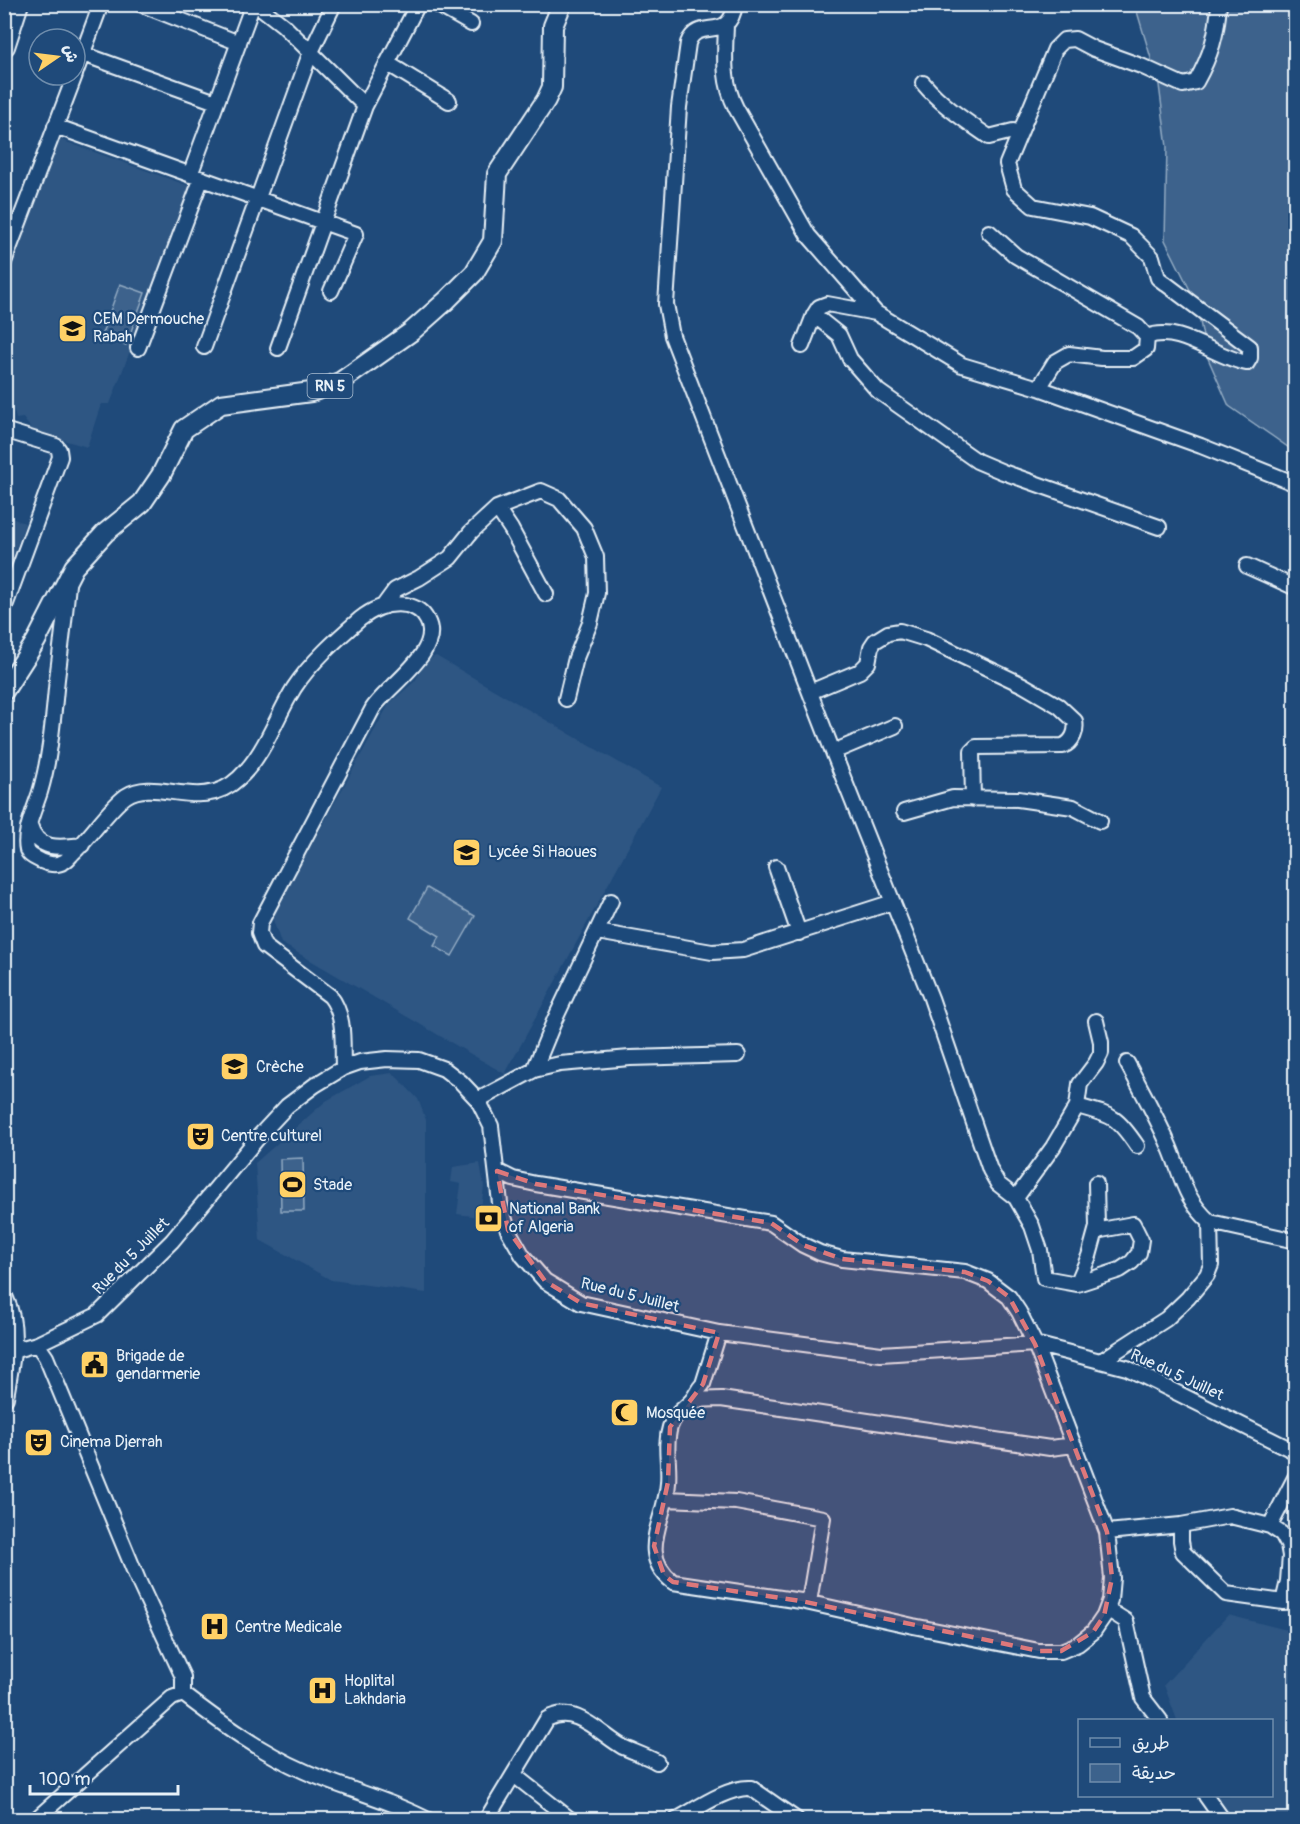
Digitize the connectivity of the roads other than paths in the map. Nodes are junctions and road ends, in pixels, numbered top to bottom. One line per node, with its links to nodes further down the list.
1 (21, 4): 15 (street)
2 (101, 4): 13 (street)
3 (140, 4): 14 (street)
4 (255, 4): 14 (street); 16 (street)
5 (334, 4): 16 (street)
6 (417, 4): 18 (street)
7 (436, 4): 11 (street)
8 (562, 4): 45 (main road, RN 5)
9 (735, 4): 12 (street)
10 (1219, 4): 25 (street)
11 (471, 24)
12 (726, 25): 32 (street); 51 (street)
13 (87, 43)
14 (238, 43): 22 (street)
15 (4, 47)
16 (310, 54): 23 (street); 27 (street)
17 (87, 55): 22 (street)
18 (387, 63): 21 (street); 23 (street)
19 (923, 83): 25 (street)
20 (70, 87): 24 (street)
21 (448, 101)
22 (216, 102): 26 (street)
23 (365, 106): 28 (street)
24 (55, 126): 26 (street); 30 (street)
25 (1019, 135): 34 (street)
26 (195, 177): 27 (street); 37 (street)
27 (258, 201): 28 (street); 36 (street)
28 (324, 223): 31 (street); 38 (street)
29 (988, 232): 34 (street)
30 (4, 262)
31 (331, 291)
32 (876, 313): 33 (street); 39 (street)
33 (814, 315): 35 (street); 43 (street)
34 (1147, 337): 39 (street)
35 (802, 346)
36 (204, 347)
37 (138, 348)
38 (278, 348)
39 (1039, 388): 41 (street)
40 (4, 430): 49 (street)
41 (1296, 483)
42 (497, 508): 47 (street); 48 (street); 52 (street)
43 (1159, 527)
44 (1247, 566): 46 (street)
45 (69, 577): 50 (main road, RN 5); 58 (street)
46 (1296, 588)
47 (546, 594)
48 (384, 605): 59 (street); 68 (street)
49 (4, 609)
50 (4, 691)
51 (810, 692): 54 (street); 55 (street)
52 (566, 699)
53 (895, 726): 54 (street)
54 (833, 752): 62 (street)
55 (973, 799): 56 (street); 57 (street)
56 (904, 812)
57 (1100, 821)
58 (29, 823): 59 (street); 59 (street)
59 (82, 845)
60 (776, 867): 64 (street)
61 (611, 901): 63 (street)
62 (893, 902): 64 (street); 75 (street)
63 (597, 932): 64 (street); 69 (street)
64 (799, 933)
65 (1096, 1021): 71 (street)
66 (738, 1055): 69 (street)
67 (1127, 1063): 76 (street)
68 (343, 1068): 70 (street, Rue du 5 Juillet); 82 (street, Rue du 5 Juillet)
69 (534, 1070): 70 (street)
70 (478, 1100): 73 (street, Rue du 5 Juillet)
71 (1077, 1107): 72 (street); 75 (street)
72 (1137, 1146)
73 (497, 1172): 81 (street, Rue du 5 Juillet); 83 (street)
74 (1096, 1183): 77 (street)
75 (1016, 1198): 79 (street)
76 (1210, 1222): 78 (street); 85 (street)
77 (1096, 1231): 79 (street); 79 (street)
78 (1296, 1241)
79 (1077, 1284)
80 (4, 1299): 84 (main road)
81 (719, 1333): 83 (street, Rue du 5 Juillet); 87 (street)
82 (37, 1344): 84 (street, Rue du 5 Juillet); 98 (street)
83 (1035, 1344): 85 (street, Rue du 5 Juillet); 88 (street)
84 (12, 1351): 86 (main road)
85 (1101, 1361): 89 (street, Rue du 5 Juillet)
86 (4, 1397)
87 (692, 1400): 88 (street); 91 (street)
88 (1074, 1445): 94 (street)
89 (1296, 1452)
90 (1296, 1476): 93 (street)
91 (666, 1499): 95 (street); 95 (street)
92 (1181, 1525): 93 (street); 94 (street); 96 (street)
93 (1270, 1526): 96 (street)
94 (1107, 1532): 97 (street)
95 (809, 1602): 97 (street)
96 (1289, 1602)
97 (1107, 1609): 99 (street)
98 (183, 1694): 104 (street); 105 (street)
99 (1159, 1719)
100 (657, 1762): 101 (street)
101 (514, 1775): 106 (street); 107 (street)
102 (1207, 1797): 109 (street)
103 (792, 1818): 108 (street)
104 (35, 1820)
105 (428, 1820)
106 (486, 1820)
107 (571, 1820)
108 (676, 1820)
109 (1223, 1820)

